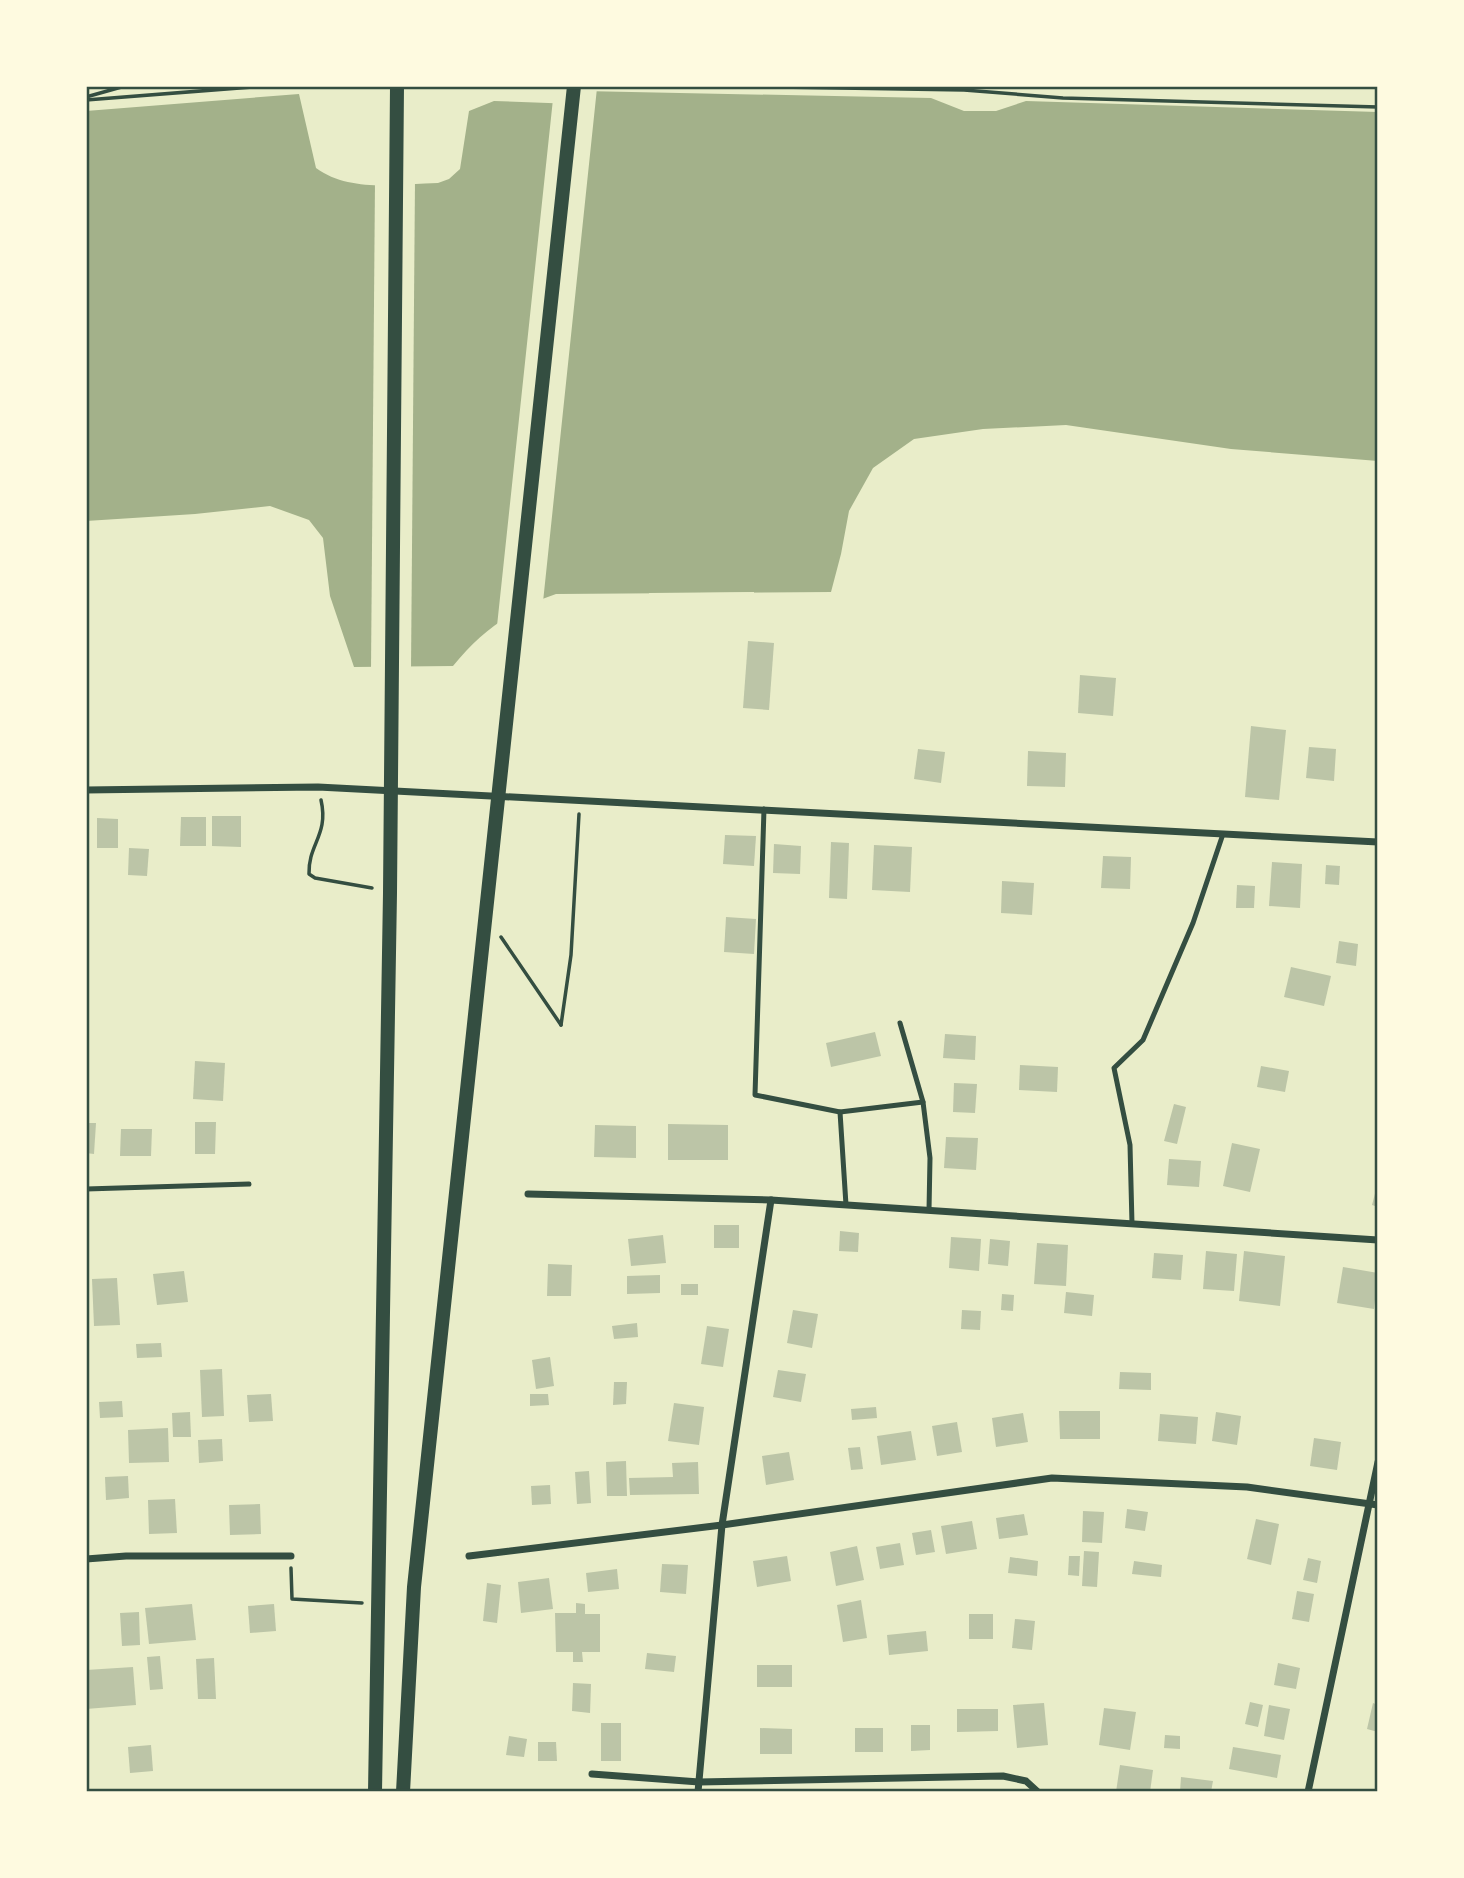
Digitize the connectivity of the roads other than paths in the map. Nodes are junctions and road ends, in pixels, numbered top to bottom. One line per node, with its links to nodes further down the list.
1 (397, 86): 26 (main road)
2 (574, 86): 27 (main road)
3 (86, 790): 4 (street)
4 (764, 809): 5 (street); 9 (lane)
5 (1223, 834): 6 (street); 16 (lane)
6 (1378, 842)
7 (900, 1023): 8 (lane)
8 (923, 1102): 9 (lane); 15 (lane)
9 (840, 1112): 14 (lane)
10 (249, 1184): 11 (lane)
11 (86, 1189)
12 (528, 1194): 13 (street)
13 (771, 1200): 14 (street); 20 (street)
14 (846, 1205): 15 (street)
15 (929, 1210): 16 (street)
16 (1132, 1224): 17 (street)
17 (1378, 1240)
18 (1378, 1462): 19 (street)
19 (1374, 1504): 20 (street); 30 (street)
20 (722, 1525): 22 (street); 25 (street)
21 (291, 1556): 23 (street)
22 (469, 1556)
23 (86, 1559)
24 (592, 1774): 25 (street)
25 (699, 1782): 28 (street); 29 (street)
26 (375, 1792)
27 (402, 1792)
28 (698, 1792)
29 (1038, 1792)
30 (1308, 1792)

